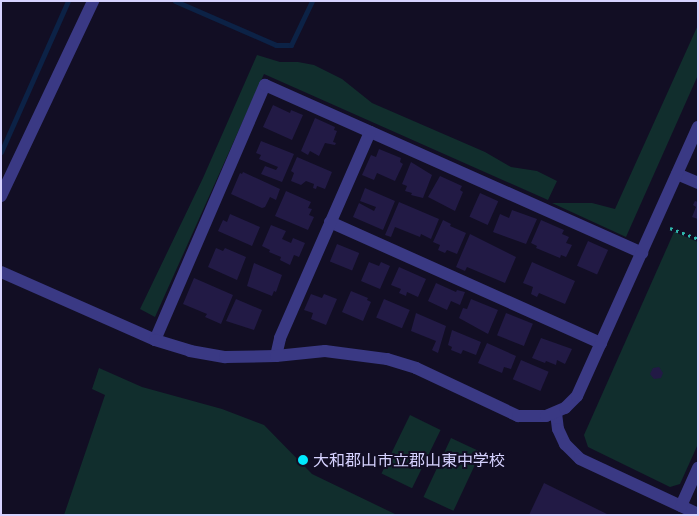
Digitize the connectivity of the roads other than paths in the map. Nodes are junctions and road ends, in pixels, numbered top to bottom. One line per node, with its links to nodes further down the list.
1 (93, 1): 6 (street)
2 (698, 127): 4 (street)
3 (370, 132): 7 (street); 8 (street); 10 (street)
4 (677, 174): 5 (street); 8 (street)
5 (698, 183)
6 (1, 196)
7 (330, 222): 11 (street); 12 (street)
8 (642, 253): 11 (street)
9 (1, 272): 10 (street)
10 (155, 340): 12 (street)
11 (601, 343): 13 (street)
12 (276, 356): 13 (street)
13 (556, 413): 15 (street)
14 (698, 468): 15 (street)
15 (681, 506): 16 (street)
16 (698, 514)

